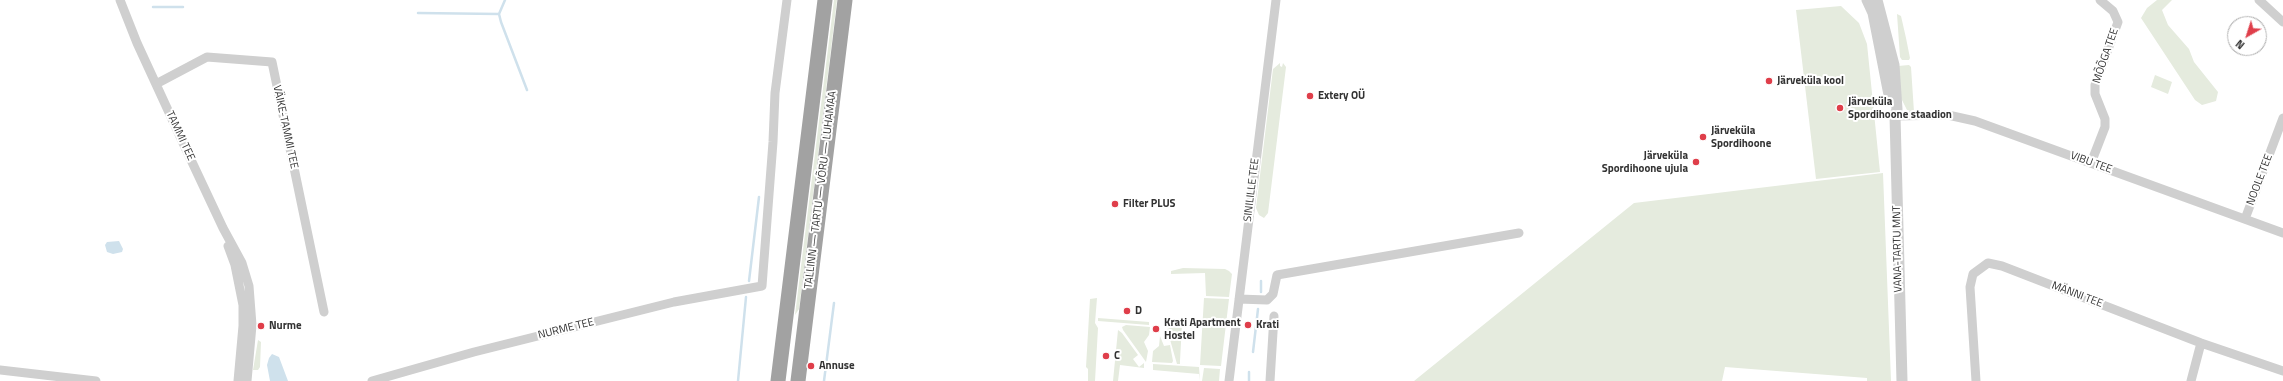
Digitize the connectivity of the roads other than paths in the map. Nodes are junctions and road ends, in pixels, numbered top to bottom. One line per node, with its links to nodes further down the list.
1 (113, 0): 12 (street, TAMMI TEE)
2 (120, 0): 12 (street, TAMMI TEE)
3 (787, 0): 30 (street, NURME TEE)
4 (825, 0): 31 (highway, TALLINN — TARTU — VÕRU — LUHAMAA)
5 (845, 0): 32 (highway, TALLINN — TARTU — VÕRU — LUHAMAA)
6 (1276, 0): 21 (street, SINILILLE TEE)
7 (1868, 0): 14 (street, VANA-TARTU MNT)
8 (1877, 0): 14 (street, VANA-TARTU MNT)
9 (2100, 0): 16 (street, MÕÕGA TEE)
10 (2259, 0): 11 (street)
11 (2283, 22)
12 (137, 43): 13 (street, TAMMI TEE)
13 (156, 84): 18 (street, TAMMI TEE); 22 (street, VÄIKE-TAMMI TEE)
14 (1895, 116): 16 (street, VIBU TEE); 35 (street, VANA-TARTU MNT)
15 (2283, 118): 17 (street, NOOLE TEE)
16 (2091, 163): 17 (street, VIBU TEE)
17 (2245, 219): 20 (street, VIBU TEE)
18 (223, 228): 28 (street, TAMMI TEE); 29 (street, TAMMI TEE)
19 (1520, 233): 21 (street)
20 (2283, 233)
21 (1239, 299): 33 (street, SINILILLE TEE)
22 (324, 312)
23 (1274, 316): 34 (street)
24 (2201, 343): 26 (street, MÄNNI TEE); 36 (street, MÄNNI TEE); 37 (street)
25 (0, 370): 27 (street)
26 (2283, 371)
27 (96, 381)
28 (238, 381)
29 (248, 381)
30 (372, 381)
31 (778, 381)
32 (798, 381)
33 (1230, 381)
34 (1270, 381)
35 (1902, 381)
36 (1976, 381)
37 (2191, 381)

